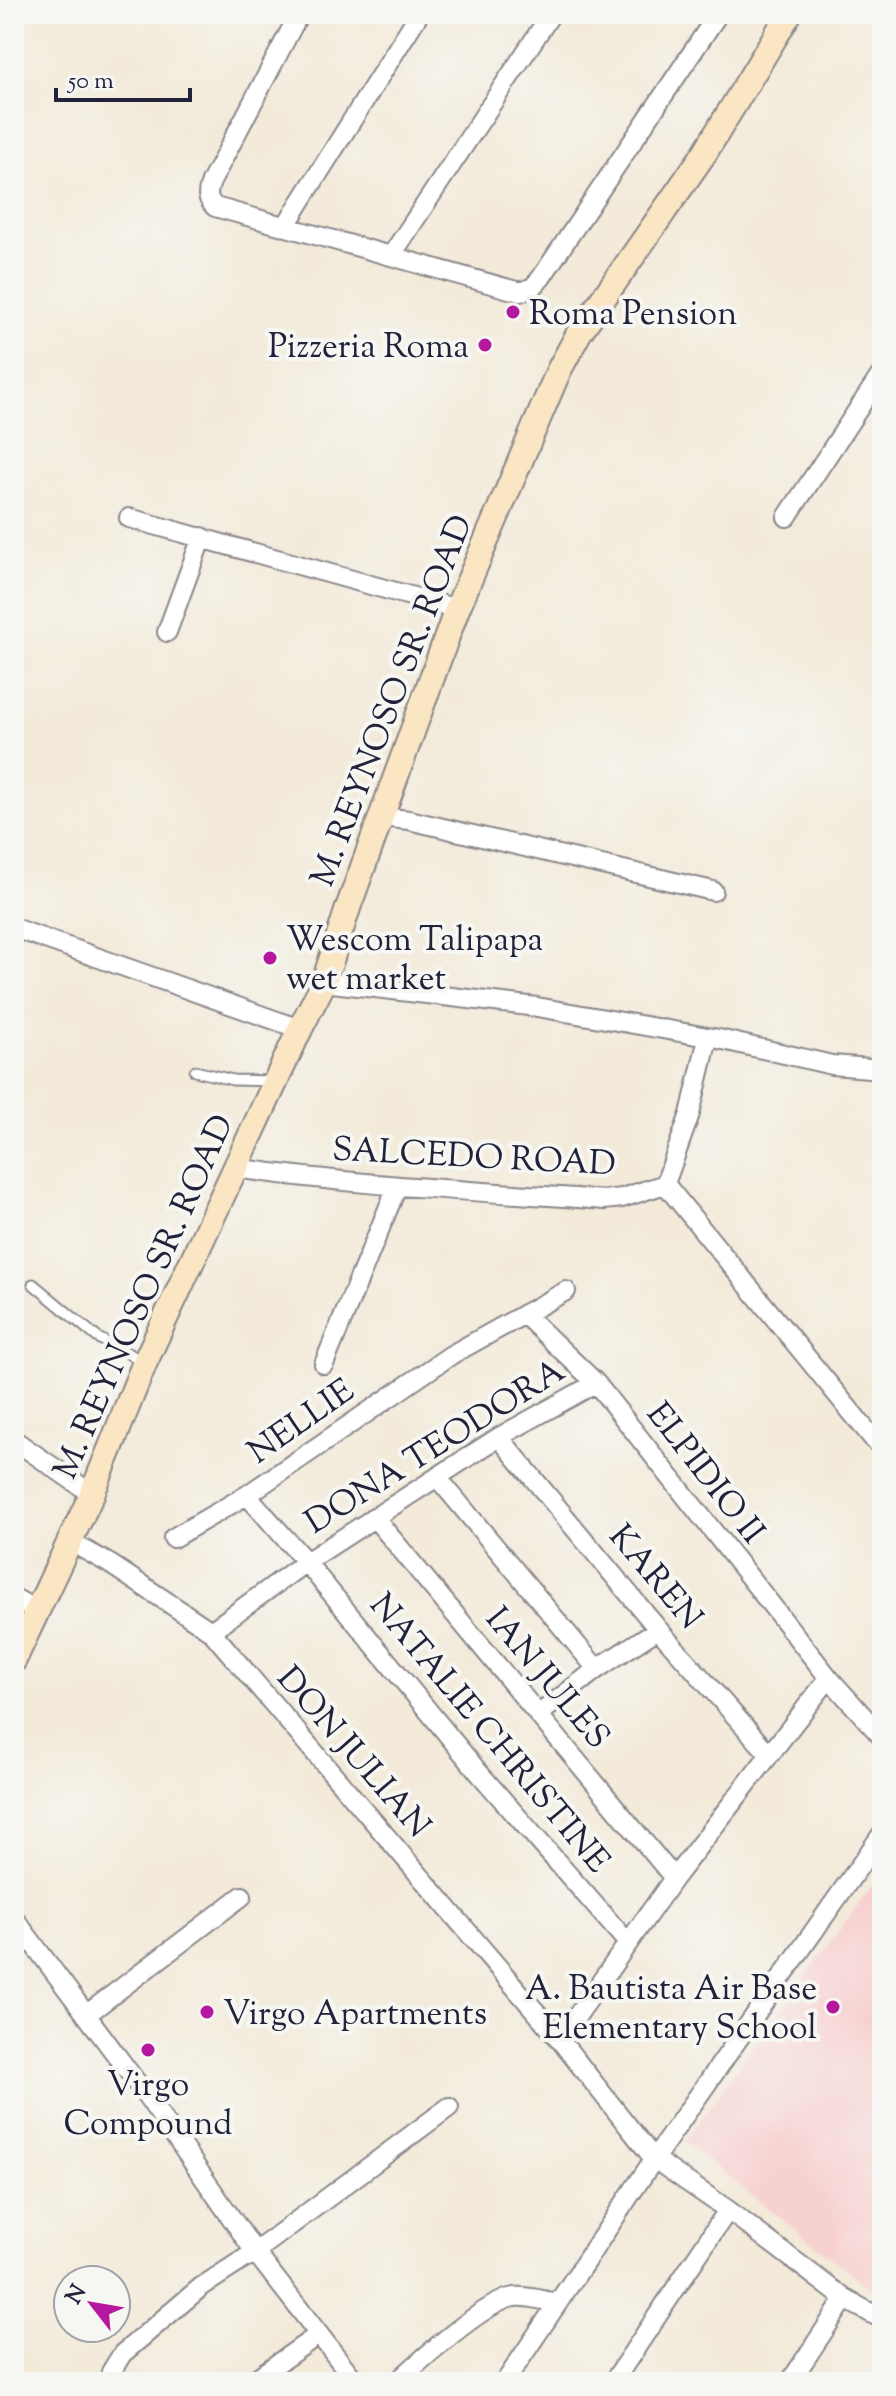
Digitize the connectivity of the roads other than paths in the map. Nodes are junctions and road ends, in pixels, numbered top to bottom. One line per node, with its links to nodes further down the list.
1 (299, 14): 6 (street)
2 (419, 14): 6 (street)
3 (551, 14): 7 (street)
4 (718, 14): 7 (street)
5 (789, 14): 12 (street, M. REYNOSO SR. ROAD)
6 (286, 225): 7 (street)
7 (391, 256)
8 (882, 373): 9 (street)
9 (787, 517)
10 (129, 518): 11 (street)
11 (202, 537): 12 (street); 13 (street)
12 (457, 609): 14 (street, M. REYNOSO SR. ROAD)
13 (167, 632)
14 (381, 817): 15 (street); 17 (street, M. REYNOSO SR. ROAD)
15 (713, 891)
16 (14, 928): 18 (street)
17 (324, 982): 18 (street, M. REYNOSO SR. ROAD); 19 (street)
18 (300, 1029): 22 (street, M. REYNOSO SR. ROAD)
19 (708, 1038): 20 (street); 24 (street)
20 (882, 1069)
21 (195, 1071): 22 (lane)
22 (275, 1082): 23 (street, M. REYNOSO SR. ROAD)
23 (236, 1168): 25 (street, SALCEDO ROAD); 29 (street, M. REYNOSO SR. ROAD)
24 (665, 1184): 25 (street, SALCEDO ROAD); 34 (street, SALCEDO ROAD)
25 (397, 1187): 30 (street)
26 (33, 1284): 29 (lane)
27 (566, 1291): 28 (street, NELLIE)
28 (524, 1314): 31 (street, ELPIDIO II); 37 (street, NELLIE)
29 (145, 1362): 36 (street, M. REYNOSO SR. ROAD)
30 (324, 1364)
31 (596, 1383): 32 (street, DONA TEODORA); 48 (street, ELPIDIO II)
32 (499, 1437): 35 (street, DONA TEODORA); 44 (street, KAREN)
33 (14, 1440): 36 (street)
34 (875, 1441)
35 (437, 1477): 38 (street, DONA TEODORA); 47 (street)
36 (92, 1494): 40 (street, M. REYNOSO SR. ROAD)
37 (247, 1495): 39 (street); 41 (street, NELLIE)
38 (374, 1517): 41 (street, DONA TEODORA); 49 (street, IAN JULES)
39 (173, 1538)
40 (69, 1541): 43 (street, M. REYNOSO SR. ROAD); 45 (street, DON JULIAN)
41 (306, 1562): 45 (street); 56 (street, NATALIE CHRISTINE)
42 (14, 1598): 43 (street)
43 (36, 1610): 46 (street, M. REYNOSO SR. ROAD)
44 (658, 1629): 47 (street); 51 (street, KAREN)
45 (211, 1631): 58 (street, DON JULIAN)
46 (14, 1660)
47 (597, 1669): 49 (street)
48 (829, 1678): 50 (street, ELPIDIO II); 51 (street)
49 (538, 1715): 53 (street, IAN JULES)
50 (882, 1737)
51 (769, 1754): 53 (street)
52 (882, 1834): 60 (street)
53 (674, 1878): 56 (street)
54 (242, 1896): 57 (street)
55 (14, 1918): 57 (street)
56 (628, 1943): 58 (street)
57 (86, 2015): 62 (street)
58 (560, 2040): 60 (street, DON JULIAN)
59 (449, 2107): 62 (street)
60 (654, 2159): 61 (street, DON JULIAN); 64 (street)
61 (728, 2210): 63 (street, DON JULIAN); 72 (street)
62 (255, 2252): 66 (street); 67 (street)
63 (845, 2299): 65 (street, DON JULIAN); 73 (street)
64 (558, 2303): 70 (street); 71 (street)
65 (882, 2319)
66 (318, 2335): 68 (street); 69 (street)
67 (110, 2382)
68 (251, 2382)
69 (356, 2382)
70 (397, 2382)
71 (505, 2382)
72 (613, 2382)
73 (790, 2382)

